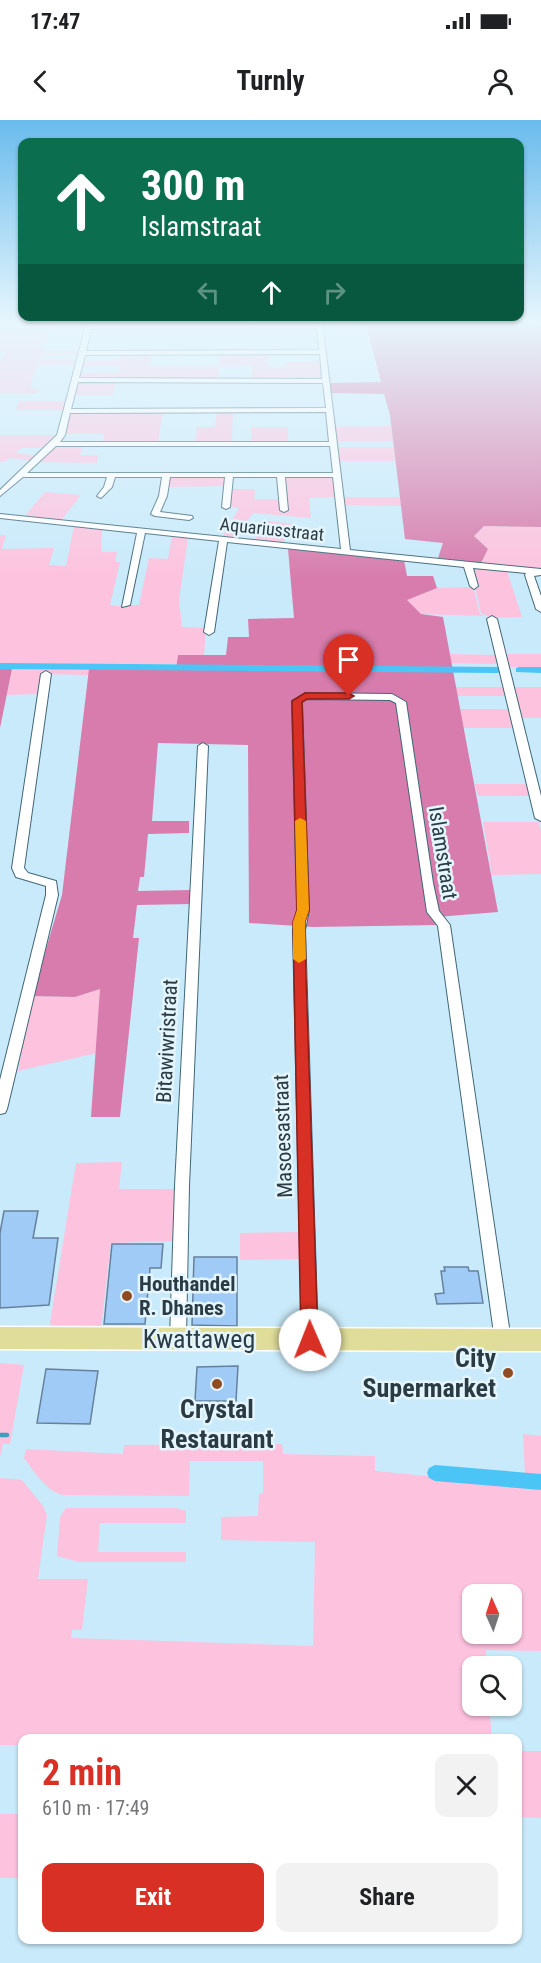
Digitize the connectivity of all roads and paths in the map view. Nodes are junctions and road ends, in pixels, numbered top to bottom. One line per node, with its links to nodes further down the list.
1 (69, 407): 3 (street)
2 (329, 407): 4 (street)
3 (68, 411): 4 (street); 5 (street)
4 (330, 411): 6 (street)
5 (54, 444): 6 (street); 7 (street)
6 (333, 444): 11 (street)
7 (20, 475): 12 (street); 13 (street)
8 (166, 475): 9 (street); 12 (street); 18 (street)
9 (229, 475): 10 (street); 15 (street)
10 (281, 475): 11 (street); 16 (street)
11 (336, 475): 21 (street)
12 (111, 476): 14 (street)
13 (0, 494)
14 (101, 496)
15 (226, 507)
16 (284, 510)
17 (0, 516): 19 (street, Aquariusstraat)
18 (189, 518)
19 (141, 532): 20 (street, Aquariusstraat); 25 (street)
20 (223, 540): 21 (street, Aquariusstraat); 28 (street)
21 (346, 553): 22 (street, Aquariusstraat)
22 (468, 564): 23 (street, Aquariusstraat); 24 (street)
23 (538, 572): 26 (street)
24 (474, 586)
25 (125, 605)
26 (541, 609)
27 (492, 619): 31 (street)
28 (209, 632)
29 (46, 674): 33 (street)
30 (203, 746): 35 (street, Bitawiwristraat)
31 (541, 818)
32 (299, 930): 36 (street, Masoesastraat); 38 (street, Islamstraat)
33 (0, 1109)
34 (0, 1338): 35 (main road, Kwattaweg)
35 (178, 1338): 36 (main road, Kwattaweg)
36 (310, 1340): 38 (main road, Kwattaweg)
37 (541, 1340): 38 (main road, Kwattaweg)
38 (503, 1341)

